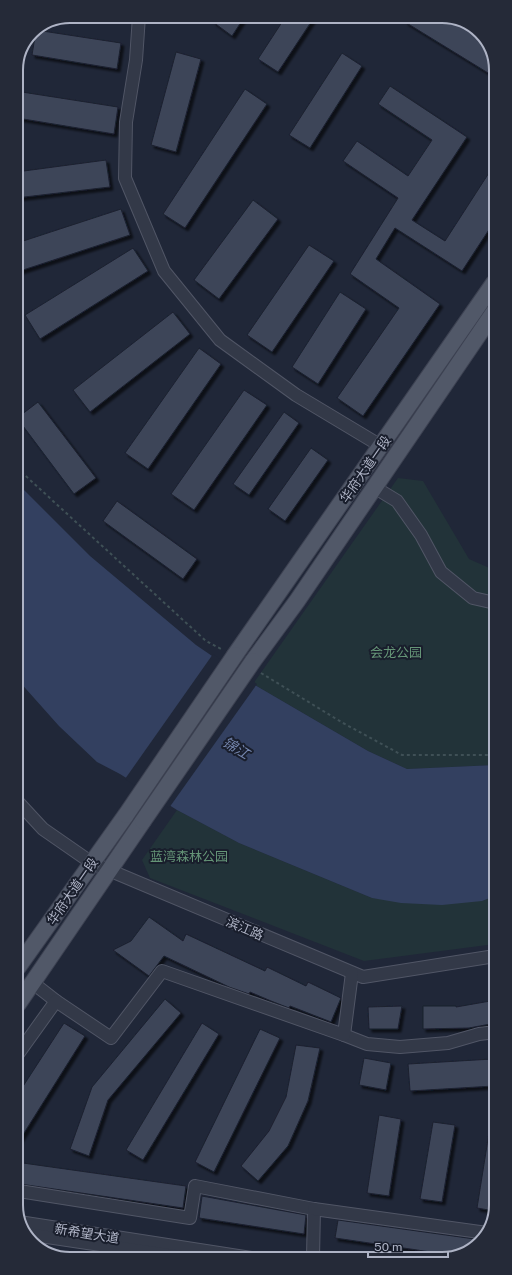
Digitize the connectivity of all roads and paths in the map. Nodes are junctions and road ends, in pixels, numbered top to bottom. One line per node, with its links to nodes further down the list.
1 (139, 23): 4 (street)
2 (489, 290): 4 (main road, 华府大道一段)
3 (489, 319): 5 (main road)
4 (381, 446): 8 (main road, 华府大道一段, bridge)
5 (374, 487): 6 (street); 9 (main road, bridge)
6 (489, 602)
7 (23, 807): 8 (street, 滨江路)
8 (92, 863): 9 (street, 滨江路); 11 (main road, 华府大道一段)
9 (110, 872): 12 (street, 滨江路); 13 (main road)
10 (489, 957): 12 (street, 滨江路)
11 (23, 960)
12 (352, 972): 17 (street)
13 (33, 983): 14 (main road); 15 (street)
14 (23, 997)
15 (56, 1001): 17 (street); 18 (street)
16 (489, 1033): 17 (street)
17 (344, 1035)
18 (23, 1047)
19 (23, 1192): 20 (street)
20 (314, 1209): 22 (street); 26 (street)
21 (27, 1223): 25 (street, 新希望大道)
22 (480, 1232)
23 (34, 1235): 24 (street)
24 (148, 1252)
25 (212, 1252)
26 (313, 1252)

